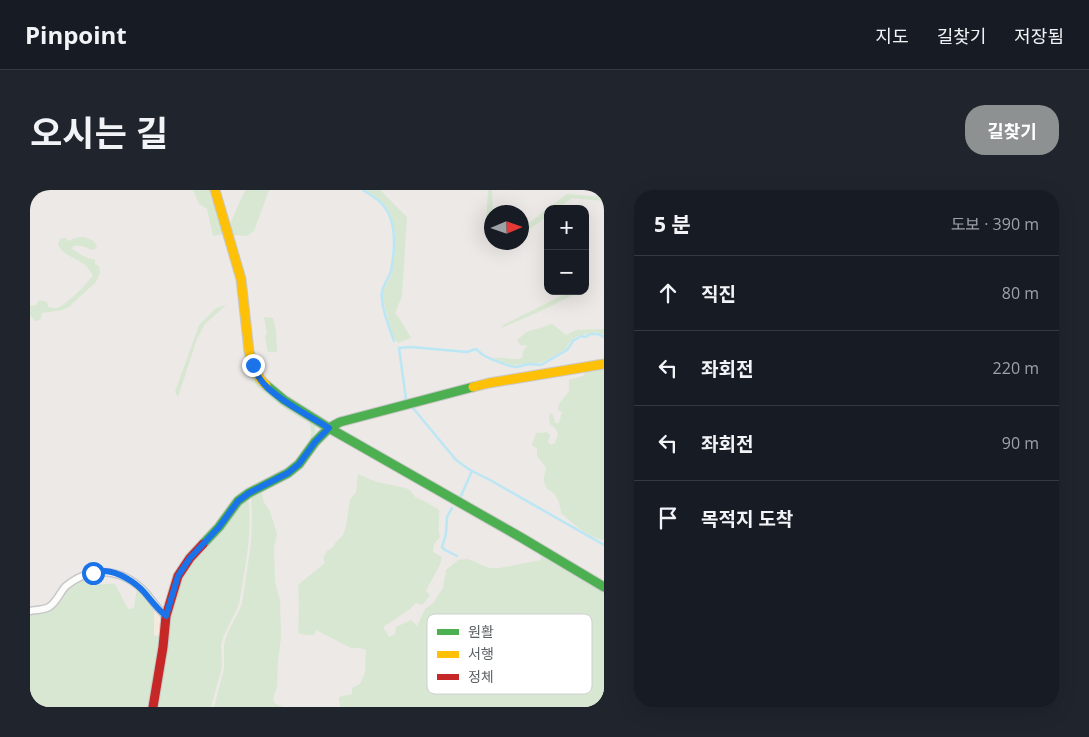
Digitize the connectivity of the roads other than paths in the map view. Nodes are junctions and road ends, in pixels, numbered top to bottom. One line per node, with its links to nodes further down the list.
1 (215, 190): 3 (street)
2 (604, 364): 3 (street)
3 (329, 428): 4 (street); 6 (street)
4 (604, 587)
5 (30, 611): 6 (street)
6 (166, 616): 7 (street)
7 (153, 707)

